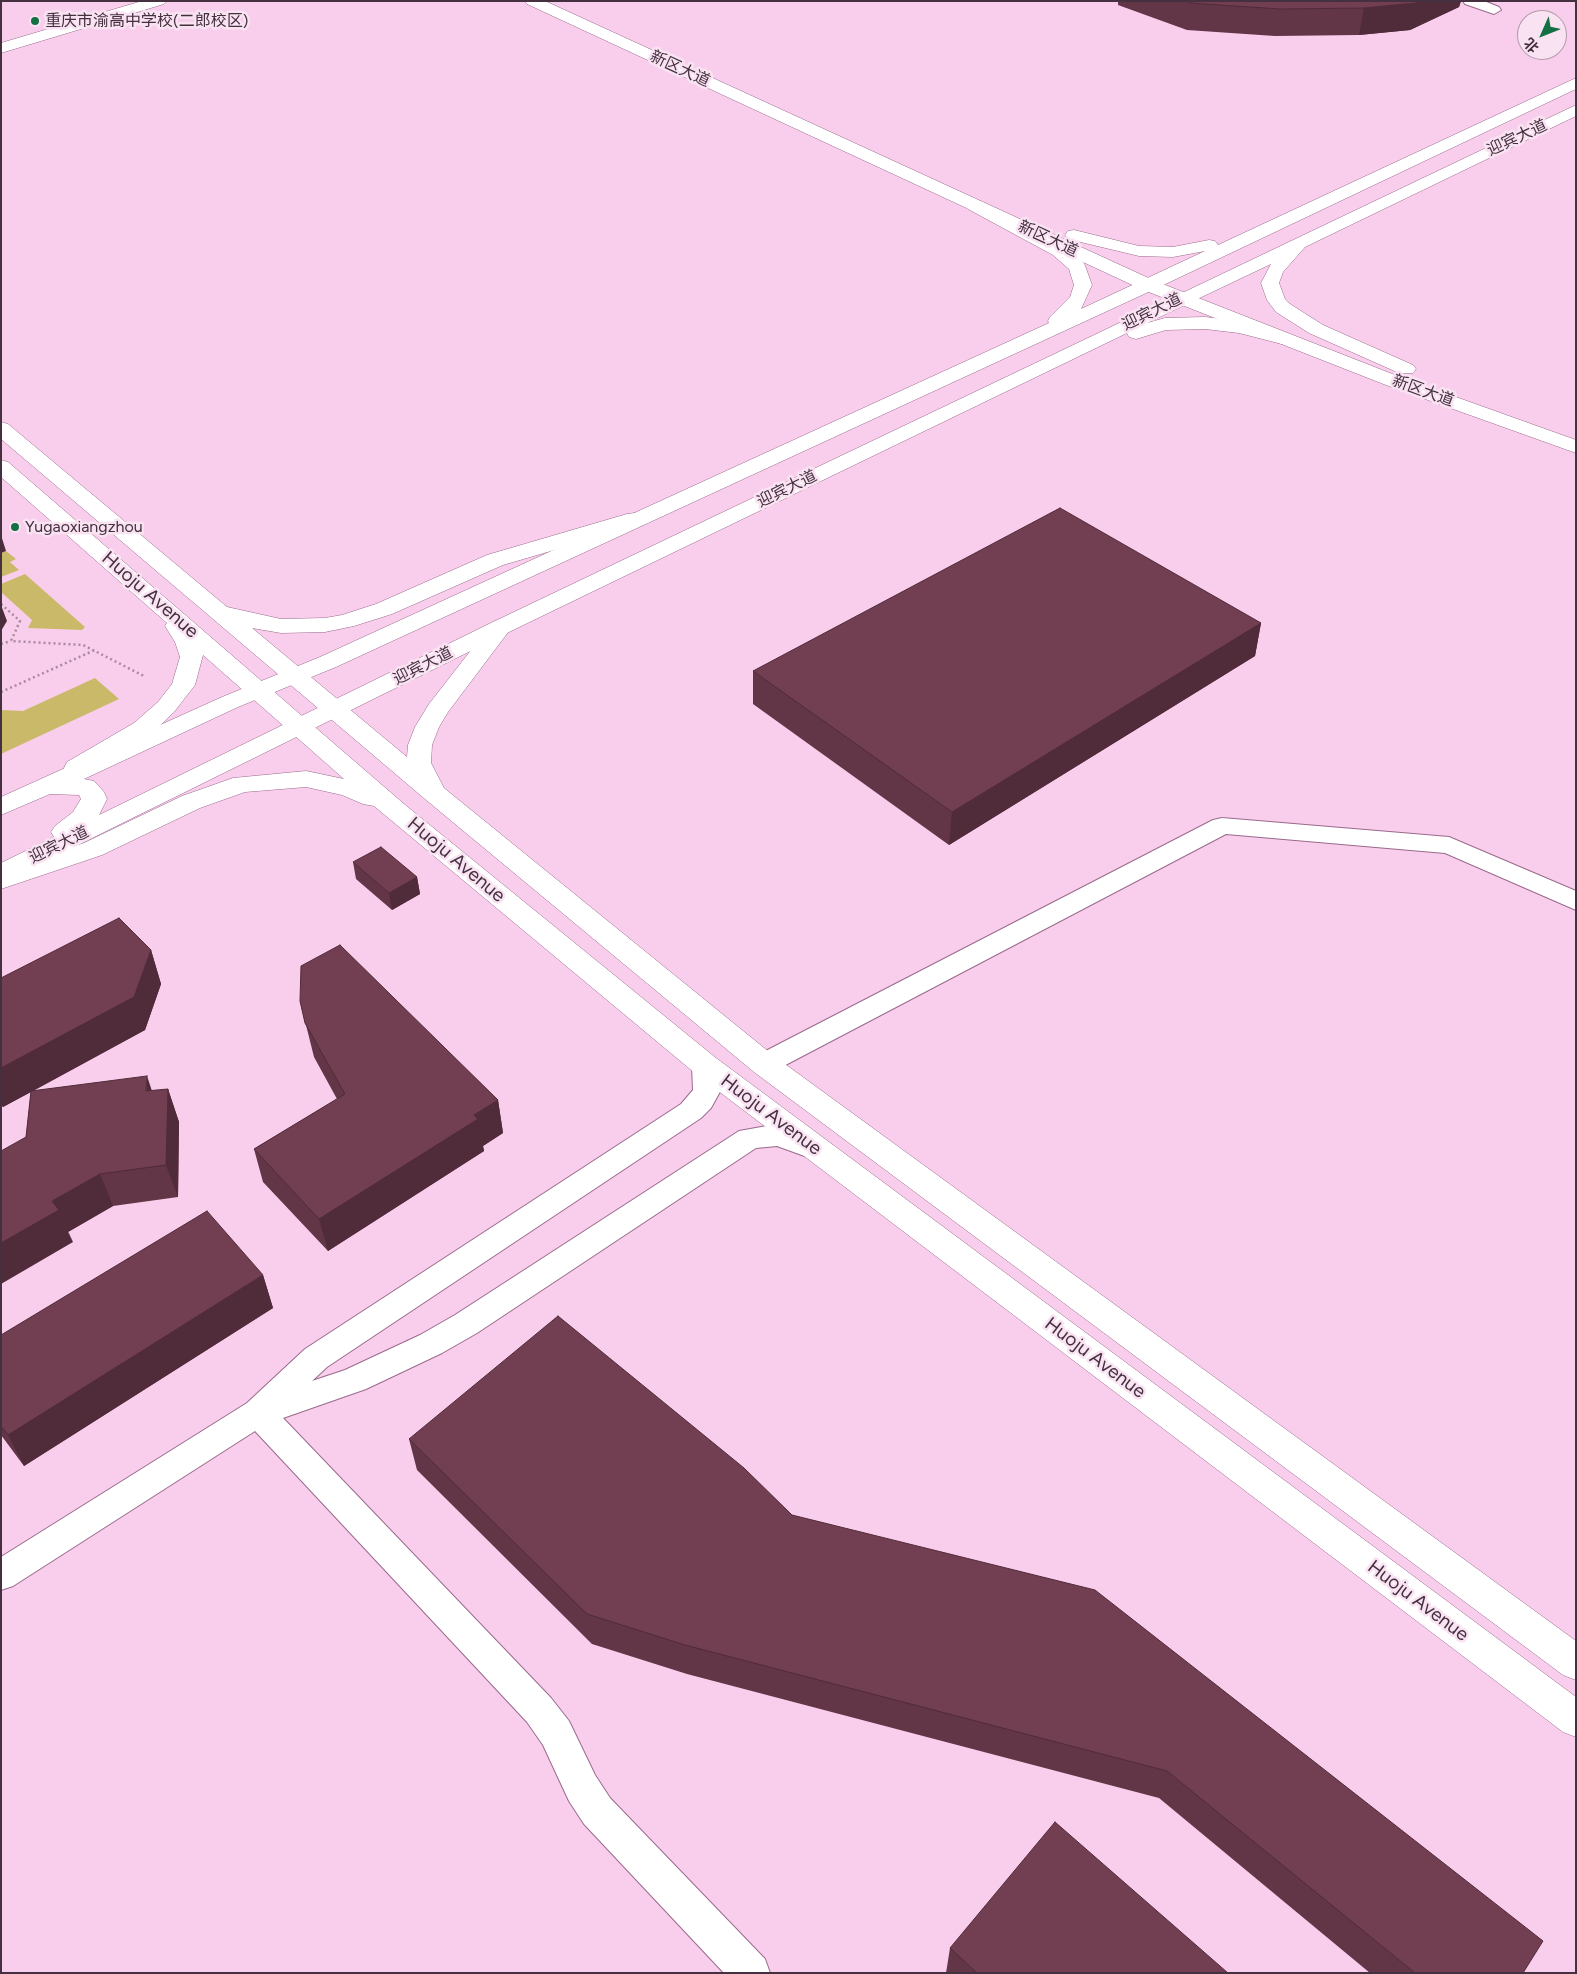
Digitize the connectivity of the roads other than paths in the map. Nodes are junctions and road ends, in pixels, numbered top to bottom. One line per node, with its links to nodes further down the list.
1 (159, 1): 6 (main road)
2 (532, 1): 10 (main road, 新区大道)
3 (565, 1): 11 (main road, 新区大道)
4 (1470, 1): 5 (street)
5 (1494, 10)
6 (1, 48)
7 (1576, 83): 9 (main road, 迎宾大道)
8 (1576, 110): 12 (main road, 迎宾大道)
9 (1379, 177): 11 (main road); 13 (main road, 迎宾大道)
10 (974, 205): 13 (main road, 新区大道); 15 (main road)
11 (1074, 235): 13 (main road, 新区大道)
12 (1304, 239): 14 (main road, 迎宾大道); 18 (main road)
13 (1156, 281): 14 (main road, 新区大道); 15 (main road, 迎宾大道)
14 (1189, 294): 16 (main road, 新区大道); 17 (main road, 迎宾大道); 18 (main road, 新区大道)
15 (1047, 330): 23 (main road, 迎宾大道)
16 (1282, 338): 17 (main road); 21 (main road, 新区大道)
17 (1045, 364): 26 (main road, 迎宾大道)
18 (1406, 369): 20 (main road, 新区大道)
19 (1, 428): 24 (main road, Huoju Avenue)
20 (1576, 431)
21 (1576, 447)
22 (1, 466): 25 (main road, Huoju Avenue)
23 (637, 518): 24 (main road); 26 (main road); 27 (main road, 迎宾大道)
24 (200, 597): 27 (main road, Huoju Avenue)
25 (159, 602): 28 (main road, Huoju Avenue); 31 (main road)
26 (501, 627): 29 (main road, 迎宾大道); 32 (main road)
27 (295, 675): 28 (main road, 迎宾大道); 29 (main road, Huoju Avenue)
28 (259, 690): 30 (main road, Huoju Avenue); 31 (main road, 迎宾大道)
29 (336, 710): 30 (main road, 迎宾大道); 32 (main road, Huoju Avenue)
30 (301, 727): 34 (main road, Huoju Avenue); 35 (main road, 迎宾大道)
31 (46, 786): 33 (main road, 迎宾大道); 35 (main road)
32 (434, 793): 39 (main road, Huoju Avenue)
33 (1, 806)
34 (395, 810): 37 (main road); 40 (main road, Huoju Avenue)
35 (31, 858): 36 (main road, 迎宾大道)
36 (1, 874)
37 (1, 880)
38 (1576, 901): 39 (street)
39 (764, 1064): 44 (main road, Huoju Avenue)
40 (706, 1066): 41 (main road, Huoju Avenue); 42 (street)
41 (818, 1150): 42 (street); 45 (main road, Huoju Avenue)
42 (258, 1413): 43 (street); 46 (street)
43 (1, 1575)
44 (1576, 1663)
45 (1576, 1719)
46 (751, 1973)

